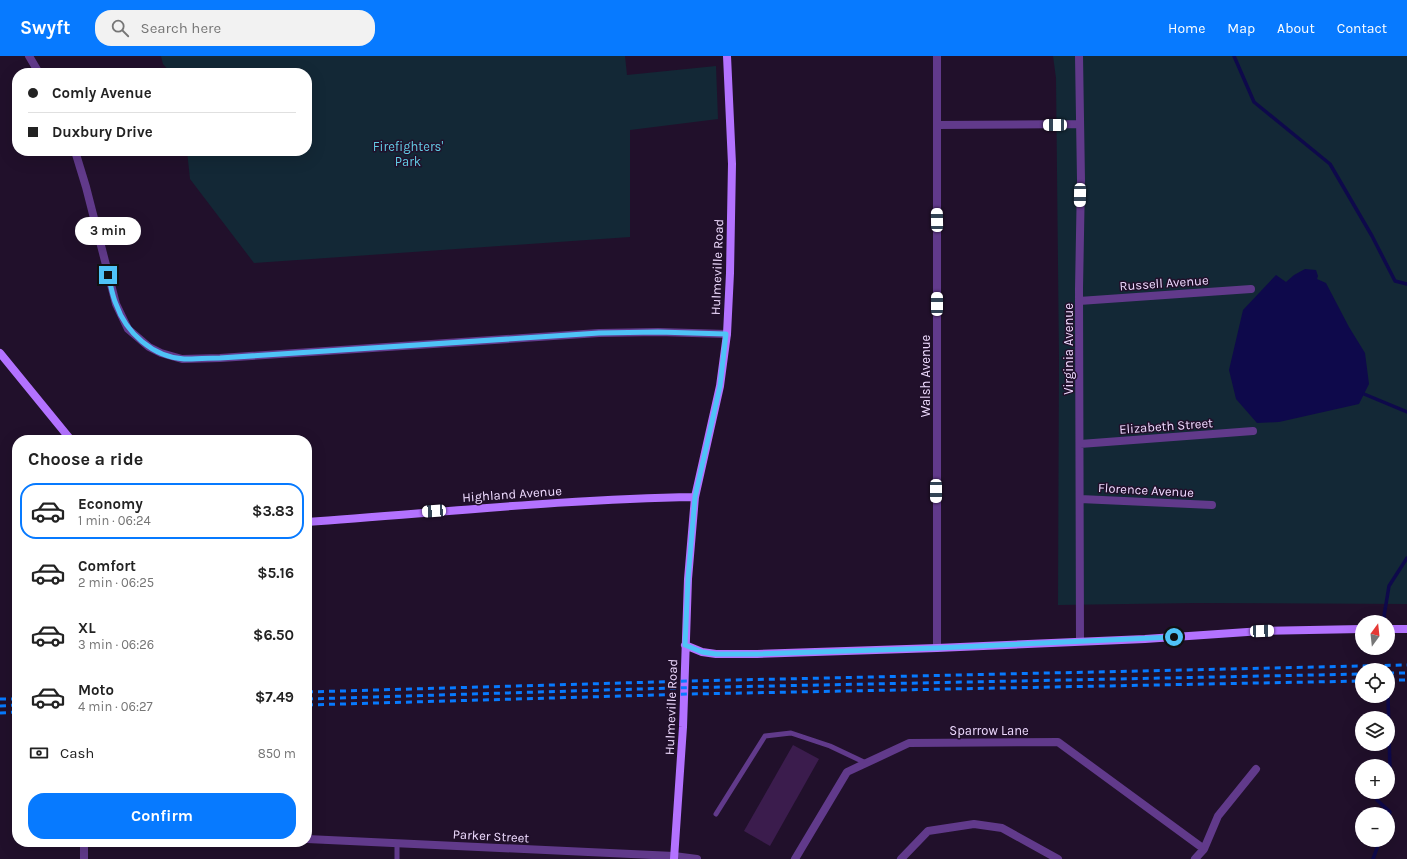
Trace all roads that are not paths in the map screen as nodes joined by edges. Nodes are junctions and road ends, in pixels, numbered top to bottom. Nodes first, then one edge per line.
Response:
1 (29, 56) edge
2 (727, 56) edge
3 (937, 56) edge
4 (1079, 56) edge
5 (36, 68) edge
6 (1080, 124) junction
7 (937, 125) junction
8 (77, 156) edge
9 (1251, 289) dead end
10 (1079, 301) junction
11 (726, 334) junction
12 (0, 353) edge
13 (1253, 431) dead end
14 (67, 435) edge
15 (1080, 444) junction
16 (695, 497) junction
17 (1080, 499) junction
18 (1212, 505) dead end
19 (312, 522) edge
20 (1355, 629) edge
21 (1395, 629) edge
22 (1407, 629) edge
23 (1080, 642) junction
24 (685, 645) junction
25 (937, 648) junction
26 (866, 763) junction
27 (1256, 769) dead end
28 (716, 814) dead end
29 (312, 839) edge
30 (398, 844) junction
31 (84, 847) edge
32 (1204, 849) junction
33 (674, 857) edge
34 (84, 859) edge
35 (398, 859) edge
36 (697, 859) edge
37 (795, 859) edge
38 (901, 859) edge
39 (1058, 859) edge
40 (1195, 859) edge

1 - 5 street
2 - 11 street, Hulmeville Road
3 - 7 street, Walsh Avenue
4 - 6 street, Virginia Avenue
6 - 7 street
6 - 10 street, Virginia Avenue
7 - 25 street, Walsh Avenue
8 - 11 street
9 - 10 street, Russell Avenue
10 - 15 street, Virginia Avenue
11 - 16 street, Hulmeville Road
12 - 14 street
13 - 15 street, Elizabeth Street
15 - 17 street, Virginia Avenue
16 - 19 street, Highland Avenue
16 - 24 street, Hulmeville Road
17 - 18 street, Florence Avenue
17 - 23 street, Virginia Avenue
20 - 23 street
21 - 22 street
23 - 25 street
24 - 25 street
24 - 33 street, Hulmeville Road
26 - 28 lane
26 - 32 street, Sparrow Lane
26 - 37 street, Sparrow Lane
27 - 32 street
29 - 30 street, Parker Street
30 - 33 street, Parker Street
30 - 35 lane
31 - 34 street
32 - 40 street
33 - 36 street
38 - 39 street

